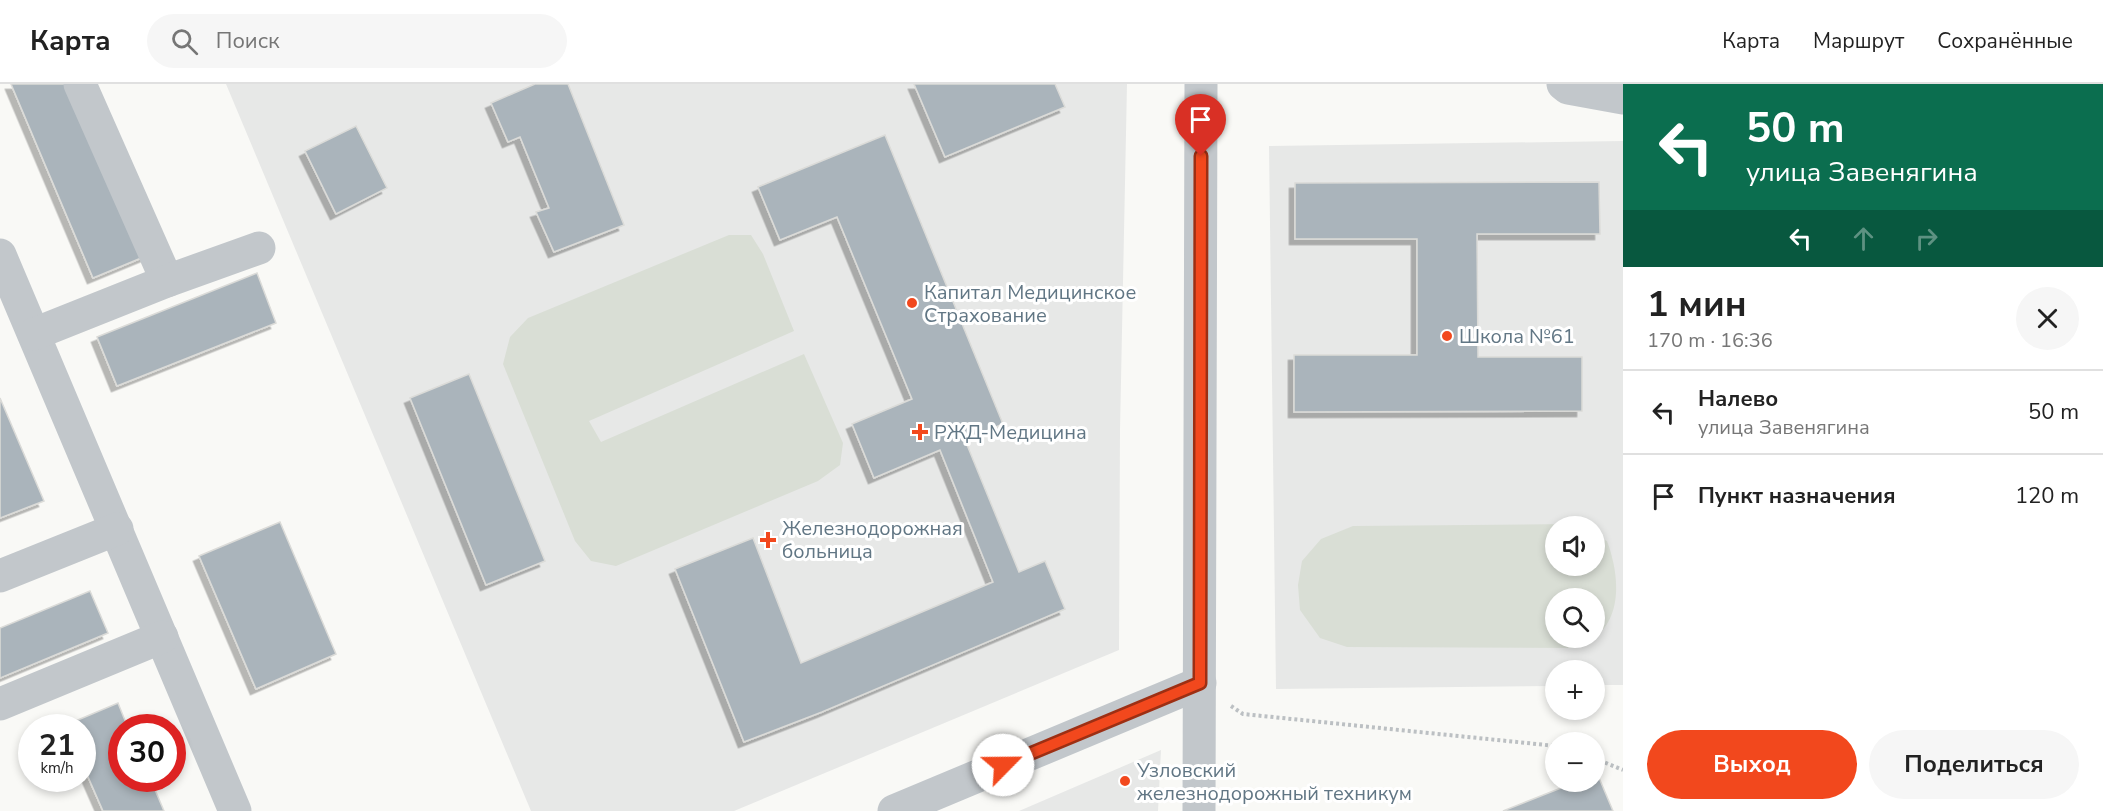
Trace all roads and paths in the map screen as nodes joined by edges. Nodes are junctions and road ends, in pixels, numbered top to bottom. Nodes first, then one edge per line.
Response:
1 (80, 84) edge
2 (1201, 84) edge
3 (1563, 84) edge
4 (1623, 98) edge
5 (259, 248) dead end
6 (0, 255) edge
7 (167, 281) junction
8 (10, 307) edge
9 (34, 334) junction
10 (117, 529) junction
11 (0, 576) edge
12 (162, 637) junction
13 (1200, 683) junction
14 (0, 704) edge
15 (1545, 745) edge
16 (1605, 763) edge
17 (1623, 771) edge
18 (235, 811) edge
19 (894, 811) edge
20 (1199, 811) edge

1 - 7 street
2 - 13 street
3 - 4 street
5 - 7 street
6 - 8 street
7 - 9 street
8 - 9 street
9 - 10 street
10 - 11 street
10 - 12 street
12 - 14 street
12 - 18 street
13 - 15 path
13 - 19 street
13 - 20 street
16 - 17 path

